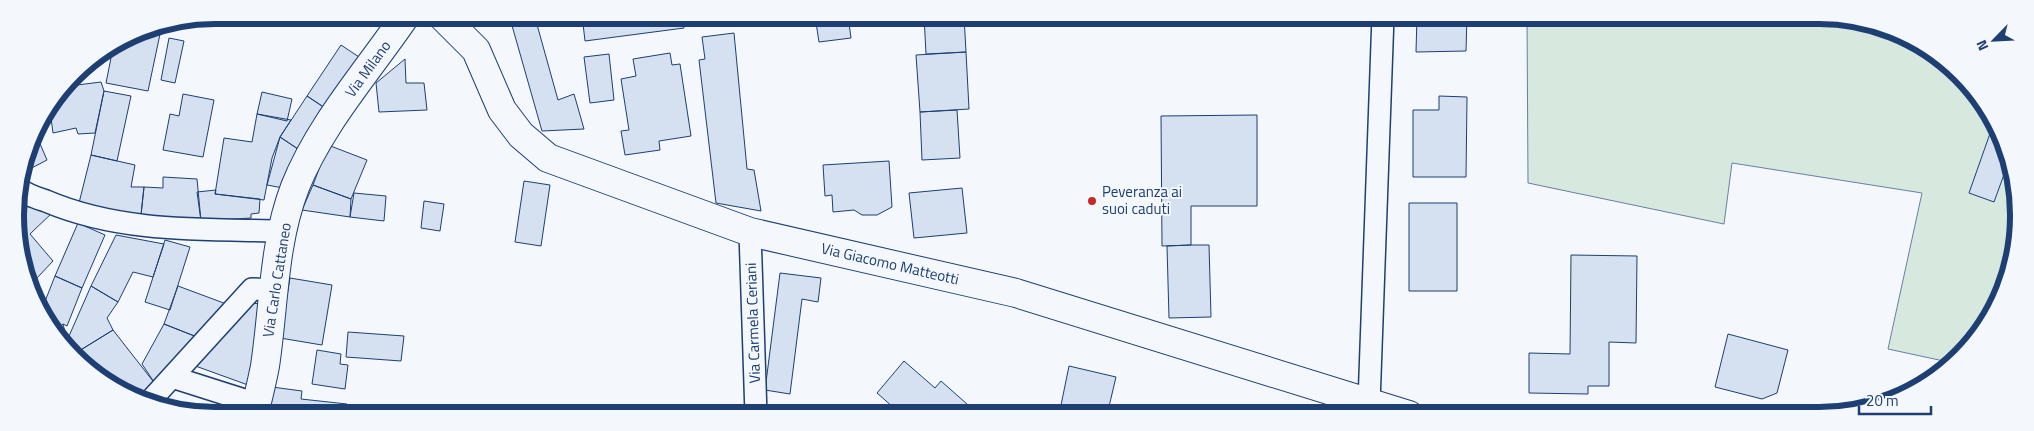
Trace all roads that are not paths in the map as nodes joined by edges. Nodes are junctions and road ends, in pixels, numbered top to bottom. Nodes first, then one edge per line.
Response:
1 (400, 24) edge
2 (449, 24) edge
3 (1383, 24) edge
4 (329, 123) joint
5 (25, 191) edge
6 (283, 231) junction
7 (750, 232) junction
8 (274, 290) junction
9 (172, 377) junction
10 (154, 397) edge
11 (1369, 403) junction
12 (251, 407) edge
13 (256, 407) edge
14 (756, 407) edge
15 (1382, 407) edge

1 - 4 street, Via Milano
2 - 7 street, Via Giacomo Matteotti
3 - 11 street
4 - 6 street, Via Carlo Cattaneo
5 - 6 street
6 - 8 street, Via Carlo Cattaneo
7 - 11 street, Via Giacomo Matteotti
7 - 14 street, Via Carmela Ceriani
8 - 9 street
8 - 13 street, Via Carlo Cattaneo
9 - 10 street
9 - 12 street
11 - 15 street, Via Giacomo Matteotti

